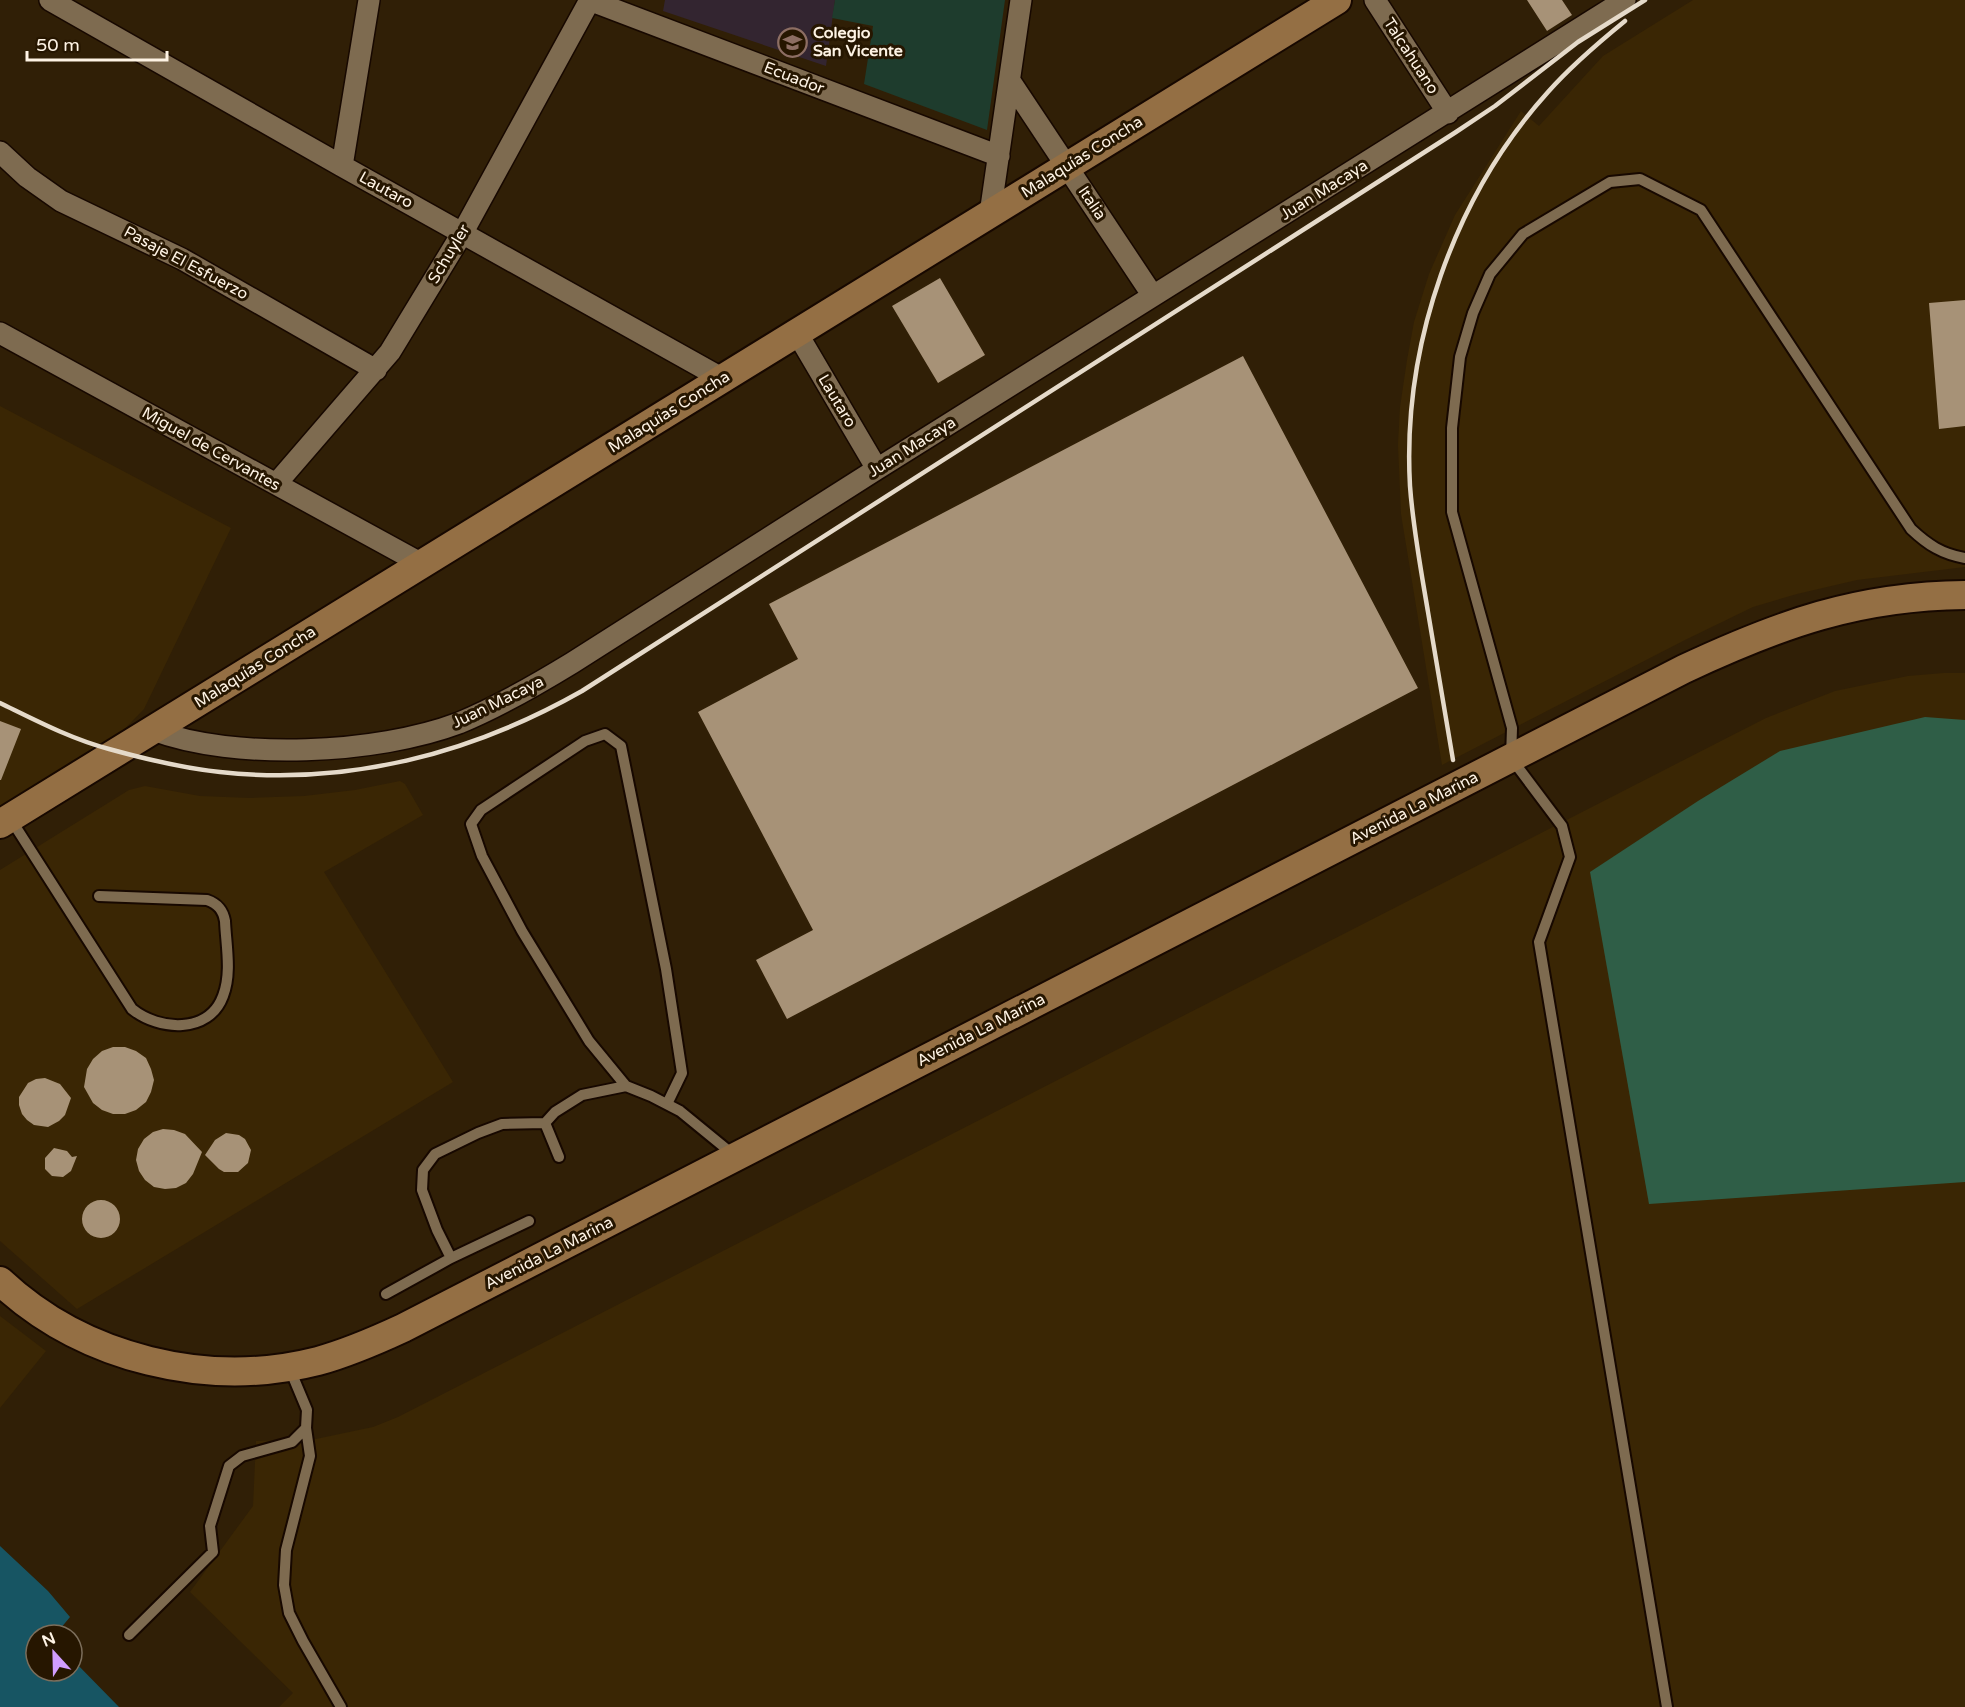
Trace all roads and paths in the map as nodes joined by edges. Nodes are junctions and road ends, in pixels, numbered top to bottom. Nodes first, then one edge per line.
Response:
1 (50, 0) edge
2 (369, 0) edge
3 (590, 0) edge
4 (1022, 0) edge
5 (1337, 0) edge
6 (1375, 0) edge
7 (1625, 0) edge
8 (1010, 81) junction
9 (1448, 113) junction
10 (0, 152) edge
11 (999, 156) junction
12 (342, 166) junction
13 (1067, 166) junction
14 (990, 214) junction
15 (463, 232) junction
16 (1153, 296) junction
17 (0, 333) edge
18 (796, 333) junction
19 (376, 370) junction
20 (723, 379) junction
21 (877, 469) junction
22 (276, 484) junction
23 (1965, 558) edge
24 (422, 564) junction
25 (1965, 594) edge
26 (153, 730) junction
27 (1511, 758) junction
28 (5, 821) edge
29 (99, 896) dead end
30 (626, 1086) junction
31 (667, 1104) junction
32 (545, 1123) junction
33 (735, 1156) junction
34 (559, 1157) dead end
35 (529, 1221) dead end
36 (451, 1258) junction
37 (0, 1281) edge
38 (386, 1294) dead end
39 (289, 1367) junction
40 (306, 1428) junction
41 (129, 1635) dead end
42 (341, 1707) edge
43 (1667, 1707) edge

1 - 12 street, Lautaro
2 - 12 street
3 - 11 street, Ecuador
3 - 15 street, Schuyler
4 - 8 street
5 - 13 main road, Malaquías Concha
6 - 9 street, Talcahuano
7 - 9 street, Juan Macaya
8 - 11 street
8 - 13 street, Italia
9 - 16 street, Juan Macaya
10 - 19 street, Pasaje El Esfuerzo
11 - 14 street
12 - 15 street, Lautaro
13 - 14 main road, Malaquías Concha
13 - 16 street, Italia
14 - 18 main road, Malaquías Concha
15 - 19 street, Schuyler
15 - 20 street, Lautaro
16 - 21 street, Juan Macaya
17 - 22 street, Miguel de Cervantes
18 - 20 main road, Malaquías Concha
18 - 21 street, Lautaro
19 - 22 street, Schuyler
20 - 24 main road, Malaquías Concha
21 - 26 street, Juan Macaya
22 - 24 street, Miguel de Cervantes
23 - 27 lane
24 - 26 main road, Malaquías Concha
25 - 27 main road, Avenida La Marina
26 - 28 main road, Malaquías Concha
27 - 33 main road, Avenida La Marina
27 - 43 lane
28 - 29 lane
30 - 31 lane
30 - 31 lane
30 - 32 lane
31 - 33 lane
32 - 34 lane
32 - 36 lane
33 - 39 main road, Avenida La Marina
35 - 36 lane
36 - 38 lane
37 - 39 main road, Avenida La Marina
39 - 40 lane
40 - 41 lane
40 - 42 lane

